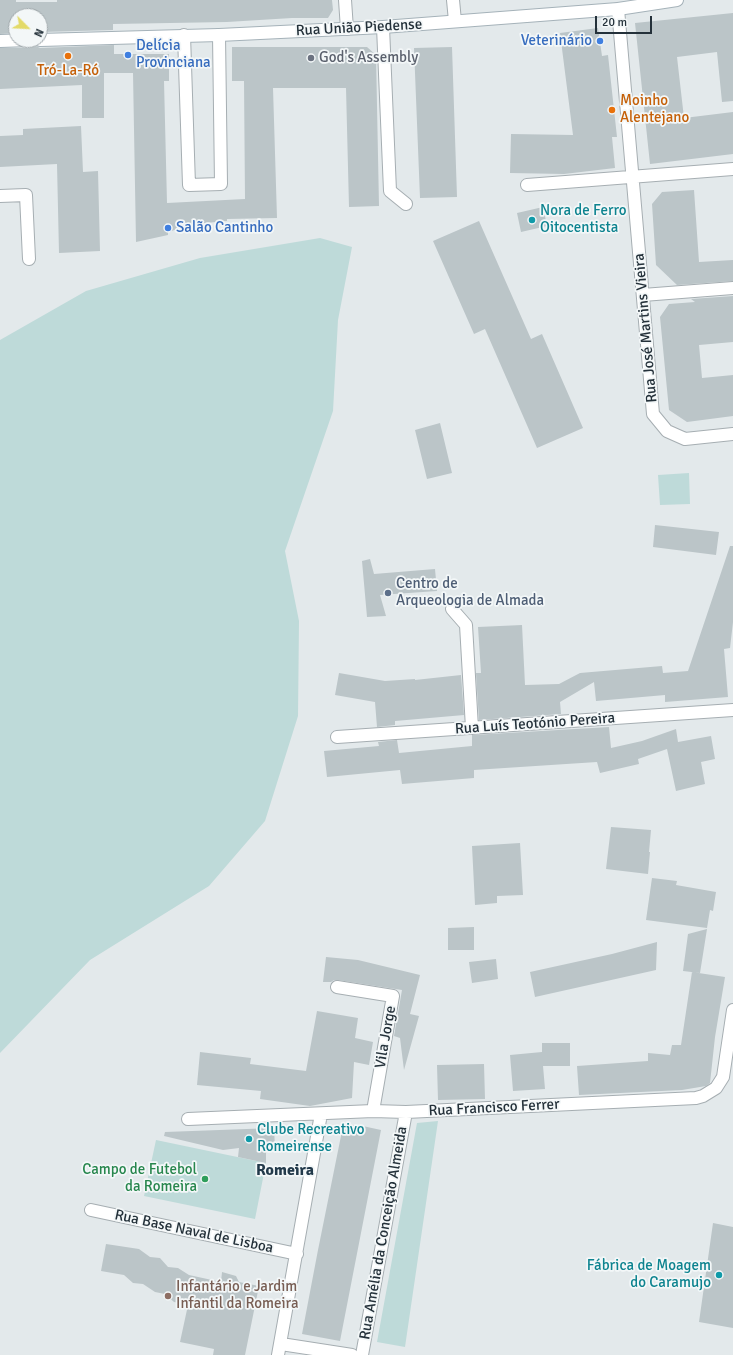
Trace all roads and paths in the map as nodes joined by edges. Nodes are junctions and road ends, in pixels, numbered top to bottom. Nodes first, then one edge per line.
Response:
1 (345, 0) edge
2 (453, 0) edge
3 (677, 0) edge
4 (618, 9) junction
5 (455, 21) junction
6 (383, 28) junction
7 (347, 29) junction
8 (184, 35) junction
9 (219, 35) junction
10 (48, 40) edge
11 (733, 169) edge
12 (633, 178) junction
13 (527, 185) dead end
14 (0, 196) edge
15 (406, 204) dead end
16 (29, 258) dead end
17 (733, 288) edge
18 (643, 295) junction
19 (733, 434) edge
20 (452, 609) dead end
21 (733, 710) edge
22 (472, 728) junction
23 (337, 737) dead end
24 (337, 987) dead end
25 (733, 1010) edge
26 (373, 1112) junction
27 (406, 1112) junction
28 (321, 1114) junction
29 (188, 1119) dead end
30 (91, 1210) dead end
31 (297, 1254) junction
32 (280, 1350) edge
33 (352, 1355) edge
34 (362, 1355) edge

1 - 7 street
2 - 5 street
3 - 4 street, Rua União Piedense
4 - 5 street, Rua União Piedense
4 - 12 street, Rua José Martins Vieira
5 - 6 street, Rua União Piedense
6 - 7 street, Rua União Piedense
6 - 15 street
7 - 9 street, Rua União Piedense
8 - 9 street, Rua União Piedense
8 - 9 street
8 - 10 street, Rua União Piedense
11 - 12 street
12 - 13 street
12 - 18 street, Rua José Martins Vieira
14 - 16 street
17 - 18 street
18 - 19 street, Rua José Martins Vieira
20 - 22 street
21 - 22 street, Rua Luís Teotónio Pereira
22 - 23 street, Rua Luís Teotónio Pereira
24 - 26 street, Vila Jorge
25 - 27 street, Rua Francisco Ferrer
26 - 27 street, Rua Francisco Ferrer
26 - 28 street, Rua Francisco Ferrer
27 - 34 street, Rua Amélia da Conceição Almeida
28 - 29 street, Rua Francisco Ferrer
28 - 31 street
30 - 31 street, Rua Base Naval de Lisboa
31 - 32 street
32 - 33 street

